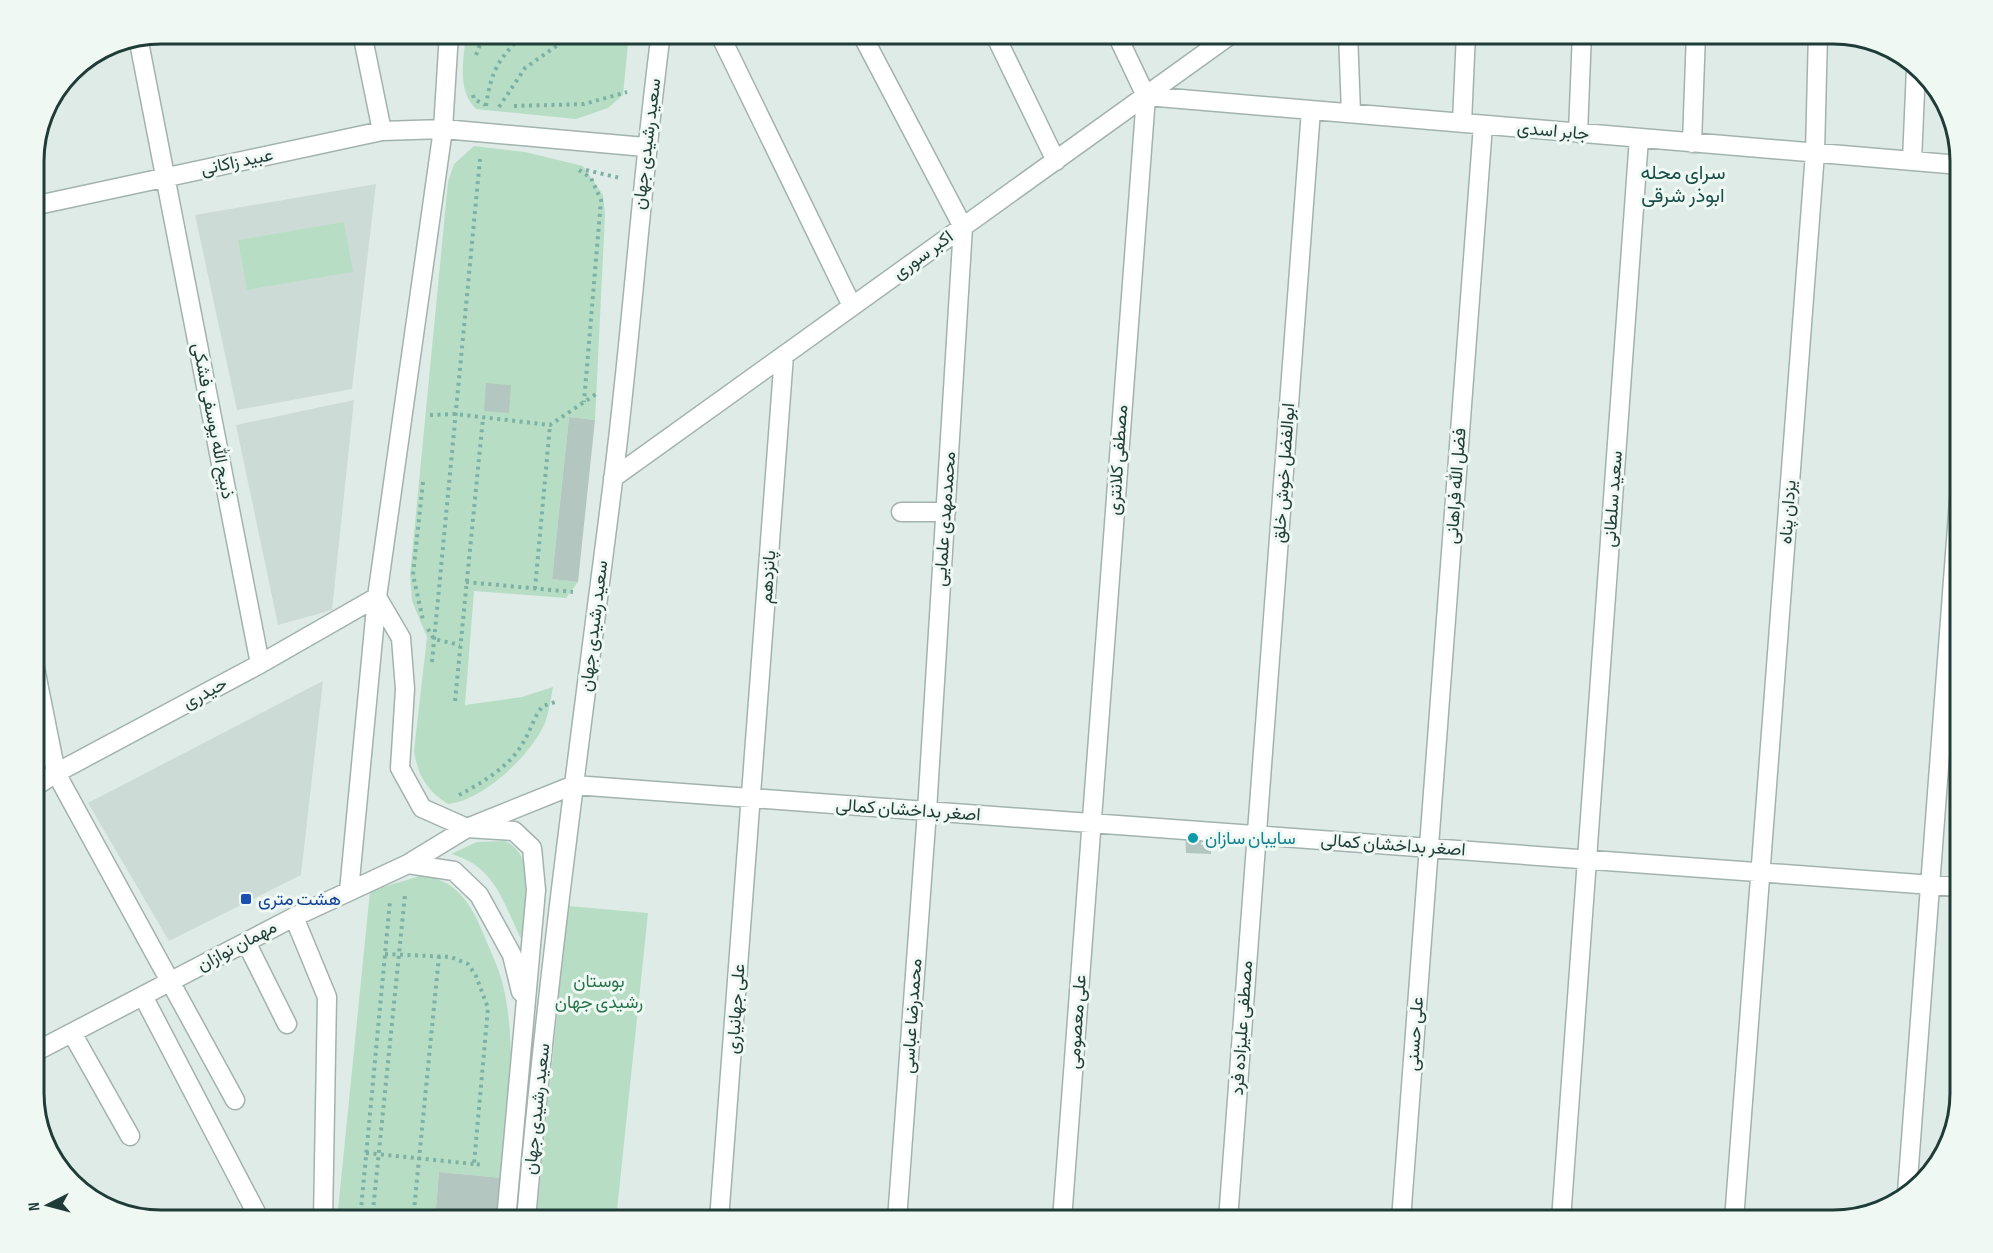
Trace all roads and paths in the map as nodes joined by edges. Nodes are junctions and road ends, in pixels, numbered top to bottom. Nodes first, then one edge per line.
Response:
1 (364, 44) edge
2 (447, 44) edge
3 (481, 44) edge
4 (514, 44) edge
5 (559, 44) edge
6 (659, 44) edge
7 (724, 44) edge
8 (867, 44) edge
9 (999, 44) edge
10 (1121, 44) edge
11 (1218, 44) edge
12 (1348, 44) edge
13 (1466, 44) edge
14 (1582, 44) edge
15 (1696, 44) edge
16 (1818, 44) edge
17 (140, 46) edge
18 (473, 62) dead end
19 (1916, 79) edge
20 (654, 84) junction
21 (472, 87) dead end
22 (1146, 96) junction
23 (486, 105) junction
24 (500, 106) junction
25 (1311, 110) junction
26 (1351, 113) junction
27 (1462, 123) junction
28 (1483, 125) junction
29 (442, 129) junction
30 (382, 131) junction
31 (482, 133) junction
32 (1578, 133) junction
33 (1639, 138) junction
34 (1692, 143) junction
35 (645, 147) junction
36 (1815, 153) junction
37 (1056, 161) junction
38 (1912, 161) junction
39 (1950, 164) edge
40 (572, 167) dead end
41 (165, 177) junction
42 (44, 204) edge
43 (963, 227) junction
44 (852, 306) junction
45 (784, 356) junction
46 (623, 376) junction
47 (584, 402) junction
48 (431, 403) dead end
49 (456, 414) junction
50 (430, 415) junction
51 (483, 418) junction
52 (550, 425) junction
53 (428, 426) dead end
54 (424, 472) dead end
55 (613, 478) junction
56 (901, 512) dead end
57 (946, 512) junction
58 (466, 582) junction
59 (535, 589) junction
60 (597, 595) junction
61 (377, 597) junction
62 (1950, 620) edge
63 (434, 639) junction
64 (460, 645) junction
65 (260, 664) junction
66 (431, 672) dead end
67 (585, 693) junction
68 (455, 700) dead end
69 (44, 713) edge
70 (56, 772) junction
71 (44, 780) edge
72 (574, 785) junction
73 (752, 798) junction
74 (422, 808) junction
75 (927, 811) junction
76 (1091, 823) junction
77 (467, 828) junction
78 (1257, 835) junction
79 (1429, 848) junction
80 (1587, 859) junction
81 (400, 867) junction
82 (1761, 872) junction
83 (1930, 885) junction
84 (1950, 886) edge
85 (349, 891) junction
86 (294, 916) junction
87 (246, 942) junction
88 (385, 954) junction
89 (399, 954) junction
90 (440, 956) junction
91 (170, 981) junction
92 (143, 996) junction
93 (525, 1008) junction
94 (287, 1024) dead end
95 (72, 1033) junction
96 (44, 1044) edge
97 (235, 1100) dead end
98 (130, 1136) dead end
99 (366, 1153) junction
100 (379, 1155) junction
101 (419, 1158) junction
102 (474, 1164) junction
103 (490, 1166) dead end
104 (1909, 1182) edge
105 (249, 1210) edge
106 (323, 1210) edge
107 (361, 1210) edge
108 (373, 1210) edge
109 (413, 1210) edge
110 (507, 1210) edge
111 (527, 1210) edge
112 (720, 1210) edge
113 (898, 1210) edge
114 (1063, 1210) edge
115 (1229, 1210) edge
116 (1402, 1210) edge
117 (1562, 1210) edge
118 (1735, 1210) edge

1 - 30 street
2 - 29 street
3 - 18 path
4 - 23 path
5 - 24 path
6 - 20 street, سعید رشیدی جهان
7 - 44 street
8 - 43 street
9 - 37 street
10 - 22 street
11 - 22 street, اکبر سوری
12 - 26 street
13 - 27 street
14 - 32 street
15 - 34 street
16 - 36 street, یزدان پناه
17 - 41 street, ذبیح الله یوسفی فشکی
19 - 38 street
20 - 24 path
20 - 35 street, سعید رشیدی جهان
21 - 23 path
22 - 25 street, جابر اسدی
22 - 37 street, اکبر سوری
22 - 76 street, مصطفی کلانتری
23 - 24 path
23 - 31 path
24 - 31 path
25 - 26 street, جابر اسدی
25 - 78 street, ابوالفضل خوش خلق
26 - 27 street, جابر اسدی
27 - 28 street, جابر اسدی
28 - 32 street, جابر اسدی
28 - 79 street, فضل الله فراهانی
29 - 30 street, عبید زاکانی
29 - 31 street, عبید زاکانی
29 - 61 street
30 - 41 street, عبید زاکانی
31 - 35 street, عبید زاکانی
31 - 49 path
32 - 33 street, جابر اسدی
33 - 34 street, جابر اسدی
33 - 80 street, سعید سلطانی
34 - 36 street, جابر اسدی
35 - 46 street, سعید رشیدی جهان
36 - 38 street, جابر اسدی
36 - 82 street, یزدان پناه
37 - 43 street, اکبر سوری
38 - 39 street, جابر اسدی
40 - 47 path
41 - 42 street, عبید زاکانی
41 - 65 street, ذبیح الله یوسفی فشکی
43 - 44 street, اکبر سوری
43 - 57 street, محمدمهدی علمایی
44 - 45 street, اکبر سوری
45 - 55 street, اکبر سوری
45 - 73 street, پانزدهم
46 - 47 path
46 - 55 street, سعید رشیدی جهان
47 - 52 path
48 - 50 path
49 - 50 path
49 - 51 path
49 - 63 path
50 - 53 path
51 - 52 path
51 - 58 path
52 - 59 path
54 - 63 path
55 - 60 street, سعید رشیدی جهان
56 - 57 street
57 - 75 street, محمدمهدی علمایی
58 - 59 path
58 - 64 path
59 - 60 path
60 - 67 street, سعید رشیدی جهان
61 - 65 street, حیدری
61 - 74 street
61 - 85 street
62 - 83 street
63 - 64 path
63 - 66 path
64 - 68 path
65 - 70 street, حیدری
67 - 72 street, سعید رشیدی جهان
67 - 74 path
69 - 70 street
70 - 71 street, حیدری
70 - 91 street
72 - 73 street, اصغر بداخشان کمالی
72 - 77 street, مهمان نوازان
72 - 111 street, سعید رشیدی جهان
73 - 75 street, اصغر بداخشان کمالی
73 - 112 street, علی جهانیاری
74 - 77 street
75 - 76 street, اصغر بداخشان کمالی
75 - 113 street, محمدرضا عباسی
76 - 78 street, اصغر بداخشان کمالی
76 - 114 street, علی معصومی
77 - 81 street, مهمان نوازان
77 - 93 street, سعید رشیدی جهان
78 - 79 street, اصغر بداخشان کمالی
78 - 115 street, مصطفی علیزاده فرد
79 - 80 street, اصغر بداخشان کمالی
79 - 116 street, علی حسنی
80 - 82 street, اصغر بداخشان کمالی
80 - 117 street, سعید سلطانی
81 - 85 street, مهمان نوازان
81 - 88 path
81 - 89 path
81 - 93 street
82 - 83 street, اصغر بداخشان کمالی
82 - 118 street, یزدان پناه
83 - 84 street, اصغر بداخشان کمالی
83 - 104 street
85 - 86 street, مهمان نوازان
86 - 87 street, مهمان نوازان
86 - 106 street
87 - 91 street, مهمان نوازان
87 - 94 street
88 - 89 path
88 - 99 path
89 - 90 path
89 - 100 path
90 - 101 path
90 - 102 path
91 - 92 street, مهمان نوازان
91 - 97 street
92 - 95 street, مهمان نوازان
92 - 105 street
93 - 110 street, سعید رشیدی جهان
95 - 96 street, مهمان نوازان
95 - 98 street
99 - 100 path
99 - 107 path
100 - 101 path
100 - 108 path
101 - 102 path
101 - 109 path
102 - 103 path

